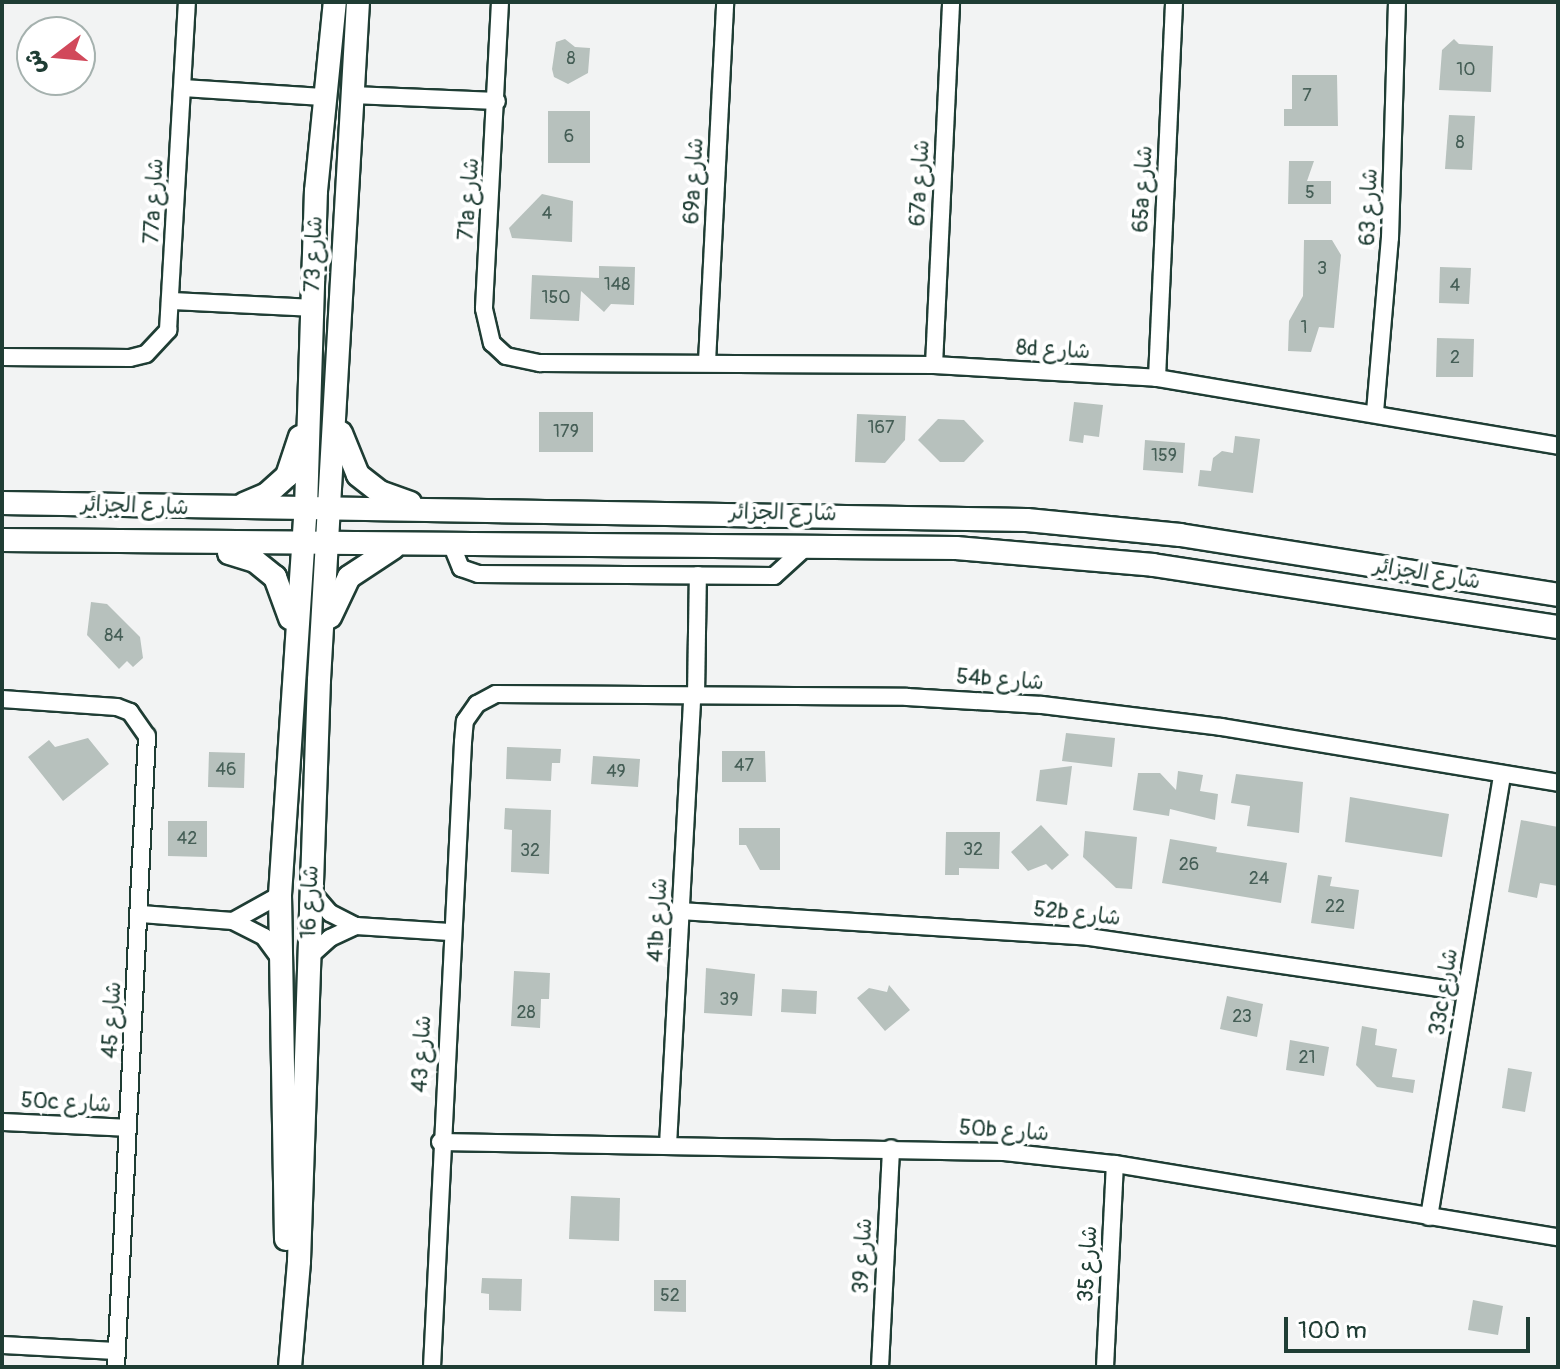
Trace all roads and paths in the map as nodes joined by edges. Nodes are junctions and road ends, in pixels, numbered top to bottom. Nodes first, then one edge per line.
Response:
1 (187, 2) edge
2 (335, 2) edge
3 (358, 2) edge
4 (500, 2) edge
5 (725, 2) edge
6 (951, 2) edge
7 (1174, 2) edge
8 (1397, 2) edge
9 (183, 88) junction
10 (352, 95) junction
11 (323, 97) junction
12 (497, 101) junction
13 (170, 301) junction
14 (312, 308) junction
15 (2, 357) edge
16 (707, 362) junction
17 (540, 363) joint
18 (934, 365) junction
19 (1157, 378) junction
20 (309, 396) junction
21 (337, 410) junction
22 (1375, 412) junction
23 (1558, 446) edge
24 (2, 503) edge
25 (331, 507) junction
26 (306, 508) junction
27 (233, 509) junction
28 (426, 509) junction
29 (2, 540) edge
30 (201, 544) junction
31 (401, 544) junction
32 (303, 546) junction
33 (327, 546) junction
34 (452, 546) junction
35 (807, 546) junction
36 (698, 575) junction
37 (1558, 595) edge
38 (1558, 627) edge
39 (322, 638) junction
40 (292, 652) junction
41 (694, 696) junction
42 (2, 699) edge
43 (463, 742) joint
44 (1502, 774) junction
45 (1558, 783) edge
46 (311, 891) junction
47 (280, 895) junction
48 (680, 911) junction
49 (141, 914) junction
50 (233, 921) junction
51 (356, 926) junction
52 (450, 932) junction
53 (278, 956) junction
54 (309, 957) junction
55 (1466, 992) junction
56 (2, 1122) edge
57 (128, 1128) junction
58 (440, 1142) junction
59 (668, 1145) junction
60 (891, 1148) junction
61 (1115, 1164) junction
62 (1429, 1217) junction
63 (1558, 1237) edge
64 (293, 1297) junction
65 (2, 1345) edge
66 (116, 1359) edge
67 (290, 1367) edge
68 (432, 1367) edge
69 (880, 1367) edge
70 (1105, 1367) edge

1 - 9 street, 77a شارع
2 - 11 main road, شارع 73
3 - 10 main road, شارع 73
4 - 12 street, 71a شارع
5 - 16 street, 69a شارع
6 - 18 street, 67a شارع
7 - 19 street, 65a شارع
8 - 22 street, شارع 63
9 - 11 street
9 - 13 street, 77a شارع
10 - 12 street
10 - 21 main road, شارع 73
11 - 14 main road, شارع 73
12 - 17 street, 71a شارع
13 - 14 street
13 - 15 street, 77a شارع
14 - 20 main road, شارع 73
16 - 17 street, 8d شارع
16 - 18 street, 8d شارع
18 - 19 street, 8d شارع
19 - 22 street, 8d شارع
20 - 26 main road, شارع 73
20 - 27 main road
21 - 25 main road, شارع 73
21 - 28 main road
22 - 23 street, 8d شارع
24 - 27 main road, شارع الجزائر
25 - 26 main road, شارع الجزائر
25 - 28 main road, شارع الجزائر
25 - 33 main road, شارع 16
26 - 27 main road, شارع الجزائر
26 - 32 main road, شارع 16
28 - 37 main road, شارع الجزائر
29 - 30 main road, شارع الجزائر
30 - 32 main road, شارع الجزائر
30 - 40 main road
31 - 33 main road, شارع الجزائر
31 - 34 main road, شارع الجزائر
31 - 39 main road
32 - 33 main road, شارع الجزائر
32 - 40 main road, شارع 16
33 - 39 main road, شارع 16
34 - 35 main road, شارع الجزائر
34 - 36 street
35 - 36 street
35 - 38 main road, شارع الجزائر
36 - 41 street, 41b شارع
39 - 46 main road, شارع 16
40 - 47 main road, شارع 16
41 - 43 street, 54b شارع
41 - 44 street, 54b شارع
41 - 48 street, 41b شارع
42 - 49 street, شارع 45
43 - 52 street, شارع 43
44 - 45 street, 54b شارع
44 - 55 street, 33c شارع
46 - 51 street
46 - 54 main road, شارع 16
47 - 50 street
47 - 53 main road, شارع 16
48 - 55 street, 52b شارع
48 - 59 street, 41b شارع
49 - 50 street
49 - 57 street, شارع 45
50 - 53 street
51 - 52 street
51 - 54 street
52 - 58 street, شارع 43
53 - 64 main road, شارع 16
54 - 64 main road, شارع 16
55 - 62 street, 33c شارع
56 - 57 street, 50c شارع
57 - 66 street, شارع 45
58 - 59 street, 50b شارع
58 - 68 street, شارع 43
59 - 60 street, 50b شارع
60 - 61 street, 50b شارع
60 - 69 street, شارع 39
61 - 62 street, 50b شارع
61 - 70 street, شارع 35
62 - 63 street, 50b شارع
64 - 67 main road, شارع 16
65 - 66 street

